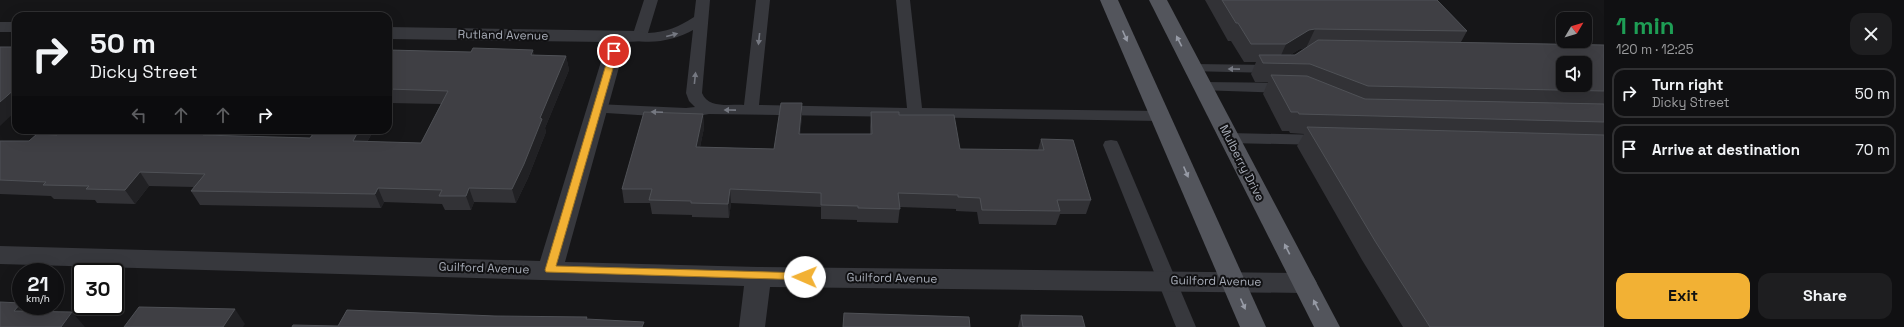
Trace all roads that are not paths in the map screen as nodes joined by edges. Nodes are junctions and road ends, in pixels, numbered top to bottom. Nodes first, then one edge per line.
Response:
1 (651, 0) edge
2 (703, 0) edge
3 (763, 0) edge
4 (903, 0) edge
5 (1109, 0) edge
6 (1158, 0) edge
7 (701, 19) junction
8 (0, 27) edge
9 (12, 27) edge
10 (392, 33) edge
11 (618, 37) junction
12 (639, 37) junction
13 (1288, 65) edge
14 (1193, 68) junction
15 (1203, 87) junction
16 (1307, 91) edge
17 (709, 109) junction
18 (596, 110) junction
19 (751, 110) junction
20 (915, 112) junction
21 (1161, 116) junction
22 (1229, 138) junction
23 (1337, 140) edge
24 (1111, 145) dead end
25 (0, 255) edge
26 (550, 270) junction
27 (758, 277) junction
28 (1167, 280) junction
29 (1233, 281) junction
30 (1304, 284) junction
31 (752, 327) edge
32 (1186, 327) edge
33 (1253, 327) edge
34 (1327, 327) edge

1 - 12 lane
2 - 7 lane
3 -> 19 lane
4 - 20 lane
5 -> 21 main road
14 -> 6 main road, Mulberry Drive
12 -> 7 lane
17 -> 7 lane
8 - 9 street
10 - 11 street, Rutland Avenue
11 - 12 street, Rutland Avenue
11 - 18 street
13 -> 14 lane
14 - 15 main road, Mulberry Drive
15 - 16 lane
15 - 22 main road, Mulberry Drive
17 -> 18 lane
19 -> 17 lane
18 - 26 street
19 - 20 lane
20 - 21 lane
21 -> 29 main road
22 - 23 lane
30 -> 22 main road, Mulberry Drive
24 - 28 lane
25 - 26 street, Guilford Avenue
26 - 27 street, Guilford Avenue
27 - 28 street, Guilford Avenue
27 - 31 street
28 - 29 street, Guilford Avenue
28 - 32 lane
29 - 30 street, Guilford Avenue
29 -> 33 main road
34 -> 30 main road, Mulberry Drive

